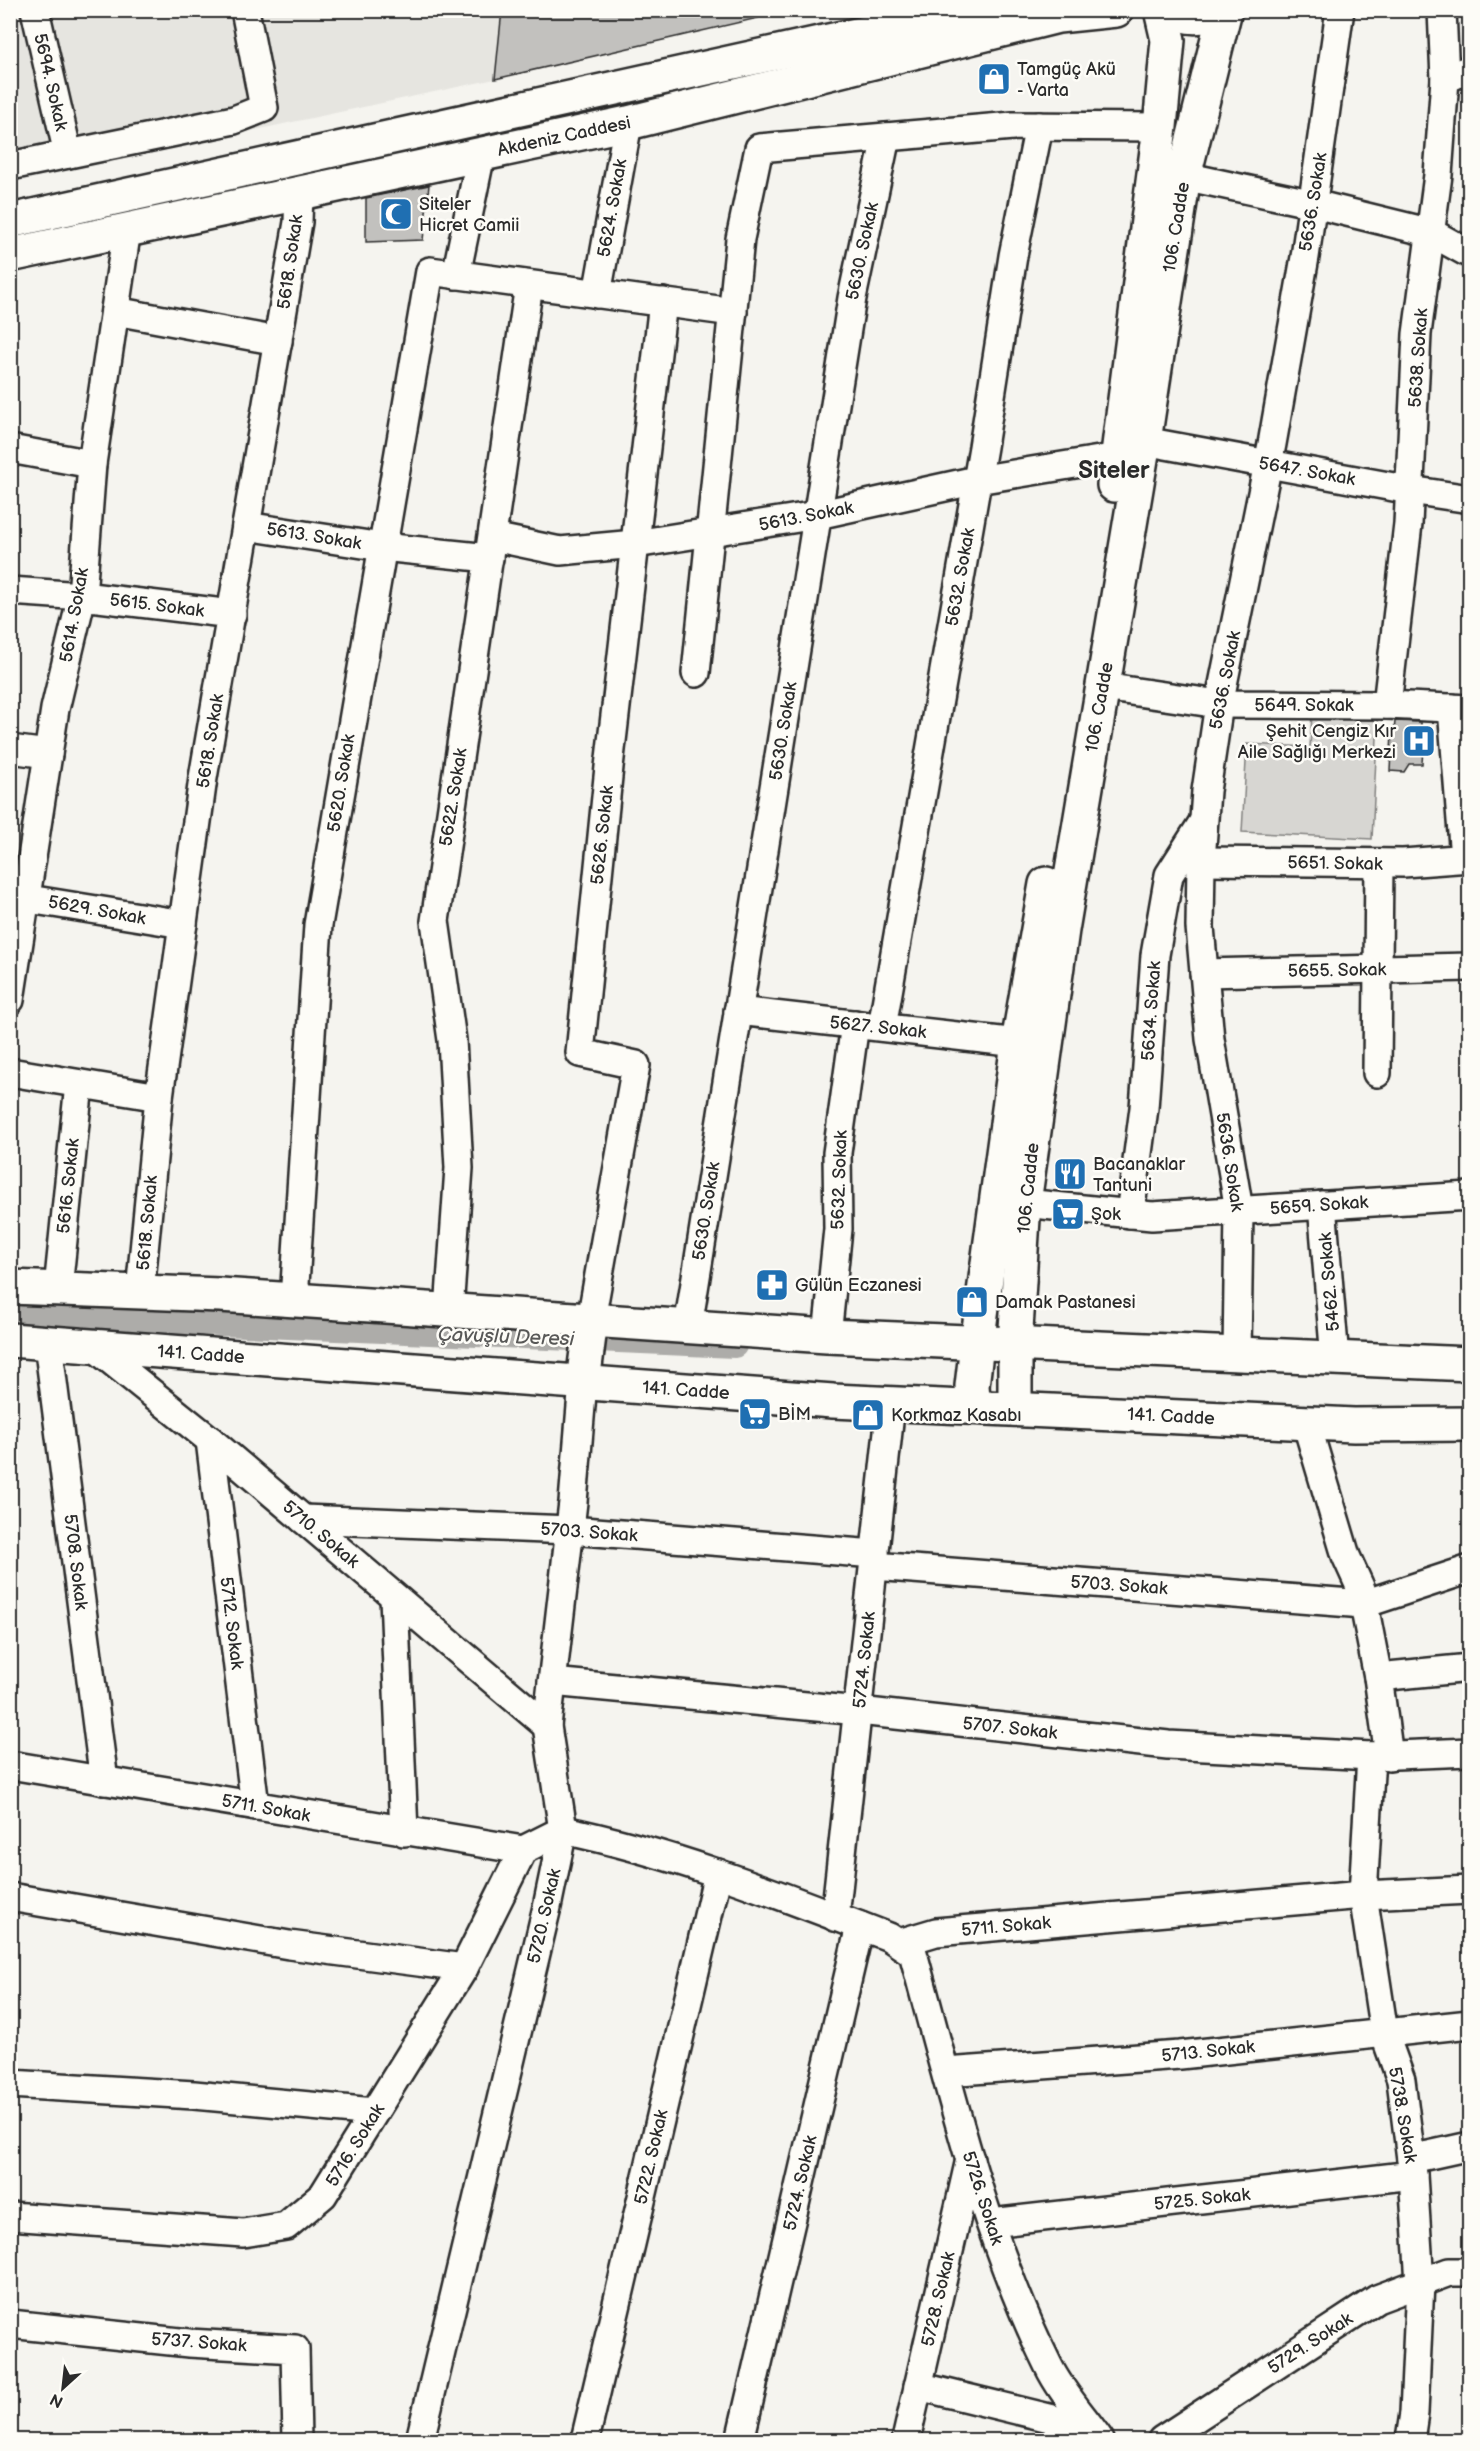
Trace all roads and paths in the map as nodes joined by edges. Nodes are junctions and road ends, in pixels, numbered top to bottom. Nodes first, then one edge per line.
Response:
1 (35, 10) edge
2 (245, 10) edge
3 (970, 10) edge
4 (1116, 10) edge
5 (1128, 10) edge
6 (1218, 10) edge
7 (1225, 10) edge
8 (1340, 10) edge
9 (1442, 10) edge
10 (1169, 12) edge
11 (1457, 74) edge
12 (628, 123) junction
13 (1039, 126) junction
14 (1160, 127) junction
15 (886, 137) junction
16 (68, 154) junction
17 (481, 154) junction
18 (10, 166) edge
19 (1184, 176) junction
20 (299, 192) junction
21 (1314, 204) junction
22 (10, 221) edge
23 (127, 229) junction
24 (1432, 233) junction
25 (1470, 254) edge
26 (10, 255) edge
27 (443, 273) junction
28 (529, 285) junction
29 (597, 294) junction
30 (663, 302) junction
31 (115, 311) junction
32 (733, 312) junction
33 (278, 341) junction
34 (10, 449) edge
35 (1131, 449) junction
36 (92, 464) junction
37 (1268, 464) junction
38 (977, 480) junction
39 (1410, 490) junction
40 (1470, 499) edge
41 (817, 515) junction
42 (246, 526) junction
43 (710, 533) junction
44 (635, 544) junction
45 (382, 547) junction
46 (491, 548) junction
47 (10, 591) edge
48 (82, 596) junction
49 (232, 614) junction
50 (696, 674) dead end
51 (1103, 687) junction
52 (1219, 704) junction
53 (1387, 705) junction
54 (1461, 709) edge
55 (10, 749) edge
56 (48, 754) junction
57 (1204, 820) junction
58 (1467, 858) edge
59 (1201, 861) junction
60 (1379, 863) junction
61 (18, 896) edge
62 (183, 924) junction
63 (1470, 968) edge
64 (1377, 969) junction
65 (1204, 973) junction
66 (10, 1000) edge
67 (738, 1011) junction
68 (855, 1024) junction
69 (882, 1027) junction
70 (1018, 1043) junction
71 (10, 1072) edge
72 (1377, 1073) dead end
73 (79, 1084) junction
74 (159, 1097) junction
75 (1470, 1196) edge
76 (1024, 1203) junction
77 (1322, 1205) junction
78 (1239, 1210) junction
79 (1130, 1214) junction
80 (10, 1287) edge
81 (58, 1289) junction
82 (140, 1292) junction
83 (294, 1300) junction
84 (449, 1311) junction
85 (591, 1321) junction
86 (688, 1327) junction
87 (827, 1336) junction
88 (10, 1340) edge
89 (48, 1342) junction
90 (977, 1343) junction
91 (1015, 1345) junction
92 (93, 1346) junction
93 (1237, 1355) junction
94 (1335, 1359) junction
95 (1470, 1364) edge
96 (583, 1382) junction
97 (973, 1396) junction
98 (1016, 1400) junction
99 (891, 1404) junction
100 (1306, 1422) junction
101 (1470, 1424) edge
102 (210, 1440) junction
103 (303, 1519) junction
104 (570, 1530) junction
105 (874, 1560) junction
106 (1470, 1569) edge
107 (394, 1597) junction
108 (1364, 1604) junction
109 (1470, 1668) edge
110 (1378, 1677) junction
111 (552, 1682) junction
112 (859, 1712) junction
113 (547, 1726) junction
114 (1470, 1752) edge
115 (1380, 1756) junction
116 (10, 1766) edge
117 (104, 1781) junction
118 (255, 1806) junction
119 (563, 1830) junction
120 (405, 1832) junction
121 (523, 1850) junction
122 (718, 1873) junction
123 (1470, 1890) edge
124 (1363, 1895) junction
125 (10, 1897) edge
126 (848, 1921) junction
127 (899, 1943) junction
128 (464, 1968) junction
129 (1470, 2024) edge
130 (1384, 2032) junction
131 (946, 2072) junction
132 (10, 2084) edge
133 (374, 2112) junction
134 (1470, 2146) edge
135 (970, 2158) junction
136 (1412, 2167) junction
137 (10, 2216) edge
138 (991, 2223) junction
139 (1470, 2272) edge
140 (1420, 2283) junction
141 (10, 2324) edge
142 (918, 2386) junction
143 (1070, 2422) edge
144 (297, 2440) edge
145 (420, 2440) edge
146 (585, 2440) edge
147 (740, 2440) edge
148 (906, 2440) edge
149 (1100, 2440) edge
150 (1162, 2440) edge
151 (1410, 2440) edge

1 - 16 street, 5694. Sokak
2 - 16 street
3 - 22 main road, Akdeniz Caddesi
4 - 12 main road, Akdeniz Caddesi
5 - 10 main road
6 - 10 main road
7 - 19 main road, 106. Cadde
8 - 21 street, 5636. Sokak
9 - 11 street, 5638. Sokak
10 - 14 main road, 106. Cadde
11 - 24 street, 5638. Sokak
12 - 17 main road, Akdeniz Caddesi
12 - 29 street, 5624. Sokak
13 - 14 street
13 - 15 street
13 - 38 street, 5632. Sokak
14 - 35 main road, 106. Cadde
15 - 32 street
15 - 41 street, 5630. Sokak
16 - 18 street
17 - 20 main road, Akdeniz Caddesi
17 - 27 street, 5620. Sokak
19 - 21 street
19 - 35 main road, 106. Cadde
20 - 23 main road, Akdeniz Caddesi
20 - 33 street, 5618. Sokak
21 - 24 street
21 - 37 street, 5636. Sokak
23 - 26 main road, Akdeniz Caddesi
23 - 31 street, 5614. Sokak
24 - 25 street
24 - 39 street, 5638. Sokak
27 - 28 street
27 - 45 street, 5620. Sokak
28 - 29 street
28 - 46 street, 5622. Sokak
29 - 30 street
30 - 32 street
30 - 44 street, 5626. Sokak
31 - 33 street
31 - 36 street, 5614. Sokak
32 - 43 street
33 - 42 street, 5618. Sokak
34 - 36 street
35 - 37 street, 5647. Sokak
35 - 38 street, 5613. Sokak
35 - 51 main road, 106. Cadde
35 - 70 main road, 106. Cadde
36 - 48 street, 5614. Sokak
37 - 39 street, 5647. Sokak
37 - 52 street, 5636. Sokak
38 - 41 street, 5613. Sokak
38 - 69 street, 5632. Sokak
39 - 40 street, 5647. Sokak
39 - 53 street, 5638. Sokak
41 - 43 street, 5613. Sokak
41 - 67 street, 5630. Sokak
42 - 45 street, 5613. Sokak
42 - 49 street, 5618. Sokak
43 - 44 street, 5613. Sokak
43 - 50 street
44 - 46 street, 5613. Sokak
44 - 85 street, 5626. Sokak
45 - 46 street, 5613. Sokak
45 - 83 street, 5620. Sokak
46 - 84 street, 5622. Sokak
47 - 48 street, 5615. Sokak
48 - 49 street, 5615. Sokak
48 - 56 street, 5614. Sokak
49 - 62 street, 5618. Sokak
51 - 52 street, 5649. Sokak
51 - 76 main road, 106. Cadde
52 - 53 street, 5649. Sokak
52 - 57 street, 5636. Sokak
53 - 54 street, 5649. Sokak
54 - 58 street
55 - 56 street
56 - 61 street, 5614. Sokak
57 - 59 street, 5636. Sokak
57 - 79 street, 5634. Sokak
58 - 60 street, 5651. Sokak
59 - 60 street, 5651. Sokak
59 - 65 street, 5636. Sokak
60 - 64 street
61 - 62 street, 5629. Sokak
61 - 66 street, 5614. Sokak
62 - 74 street, 5618. Sokak
63 - 64 street, 5655. Sokak
64 - 65 street, 5655. Sokak
64 - 72 street
65 - 78 street, 5636. Sokak
67 - 68 street, 5627. Sokak
67 - 86 street, 5630. Sokak
68 - 69 street, 5627. Sokak
68 - 87 street, 5632. Sokak
69 - 70 street, 5627. Sokak
70 - 90 main road, 106. Cadde
71 - 73 street
73 - 74 street
73 - 81 street, 5616. Sokak
74 - 82 street, 5618. Sokak
75 - 77 street, 5659. Sokak
76 - 79 street, 5659. Sokak
76 - 91 main road, 106. Cadde
77 - 78 street, 5659. Sokak
77 - 94 street, 5462. Sokak
78 - 79 street, 5659. Sokak
78 - 93 street, 5636. Sokak
80 - 81 main road
81 - 82 main road
82 - 83 main road
83 - 84 main road
84 - 85 main road
85 - 86 main road
85 - 96 main road
86 - 87 main road
87 - 90 main road
88 - 89 main road, 141. Cadde
89 - 92 main road, 141. Cadde
89 - 117 street, 5708. Sokak
90 - 91 main road
90 - 97 main road, 106. Cadde
91 - 93 main road
91 - 98 main road, 106. Cadde
92 - 96 main road, 141. Cadde
92 - 102 street, 5710. Sokak
93 - 94 main road
94 - 95 main road
96 - 99 main road, 141. Cadde
96 - 104 street, 5720. Sokak
97 - 98 main road, 141. Cadde
97 - 99 main road, 141. Cadde
98 - 100 main road, 141. Cadde
99 - 105 street, 5724. Sokak
100 - 101 main road, 141. Cadde
100 - 108 street, 5738. Sokak
102 - 103 street, 5710. Sokak
102 - 118 street, 5712. Sokak
103 - 104 street, 5703. Sokak
103 - 107 street, 5710. Sokak
104 - 105 street, 5703. Sokak
104 - 111 street, 5720. Sokak
105 - 108 street, 5703. Sokak
105 - 112 street, 5724. Sokak
106 - 108 street
107 - 113 street, 5710. Sokak
107 - 120 street
108 - 110 street, 5738. Sokak
109 - 110 street
110 - 115 street, 5738. Sokak
111 - 112 street, 5707. Sokak
111 - 113 street, 5720. Sokak
112 - 115 street, 5707. Sokak
112 - 126 street, 5724. Sokak
113 - 119 street, 5720. Sokak
114 - 115 street, 5707. Sokak
115 - 124 street, 5738. Sokak
116 - 117 street, 5711. Sokak
117 - 118 street, 5711. Sokak
118 - 120 street, 5711. Sokak
119 - 121 street
119 - 122 street
119 - 145 street, 5720. Sokak
120 - 121 street, 5711. Sokak
121 - 128 street, 5716. Sokak
122 - 126 street
122 - 146 street, 5722. Sokak
123 - 124 street, 5711. Sokak
124 - 127 street, 5711. Sokak
124 - 130 street, 5738. Sokak
125 - 128 street
126 - 127 street
126 - 147 street, 5724. Sokak
127 - 131 street, 5726. Sokak
128 - 133 street, 5716. Sokak
129 - 130 street, 5713. Sokak
130 - 131 street, 5713. Sokak
130 - 136 street, 5738. Sokak
131 - 135 street, 5726. Sokak
132 - 133 street
133 - 137 street, 5716. Sokak
134 - 136 street, 5725. Sokak
135 - 138 street, 5726. Sokak
135 - 142 street, 5728. Sokak
136 - 138 street, 5725. Sokak
136 - 140 street, 5738. Sokak
138 - 143 street, 5726. Sokak
139 - 140 street, 5729. Sokak
140 - 150 street, 5729. Sokak
140 - 151 street, 5738. Sokak
141 - 144 street, 5737. Sokak
142 - 143 street
142 - 148 street, 5728. Sokak
143 - 149 street, 5726. Sokak

